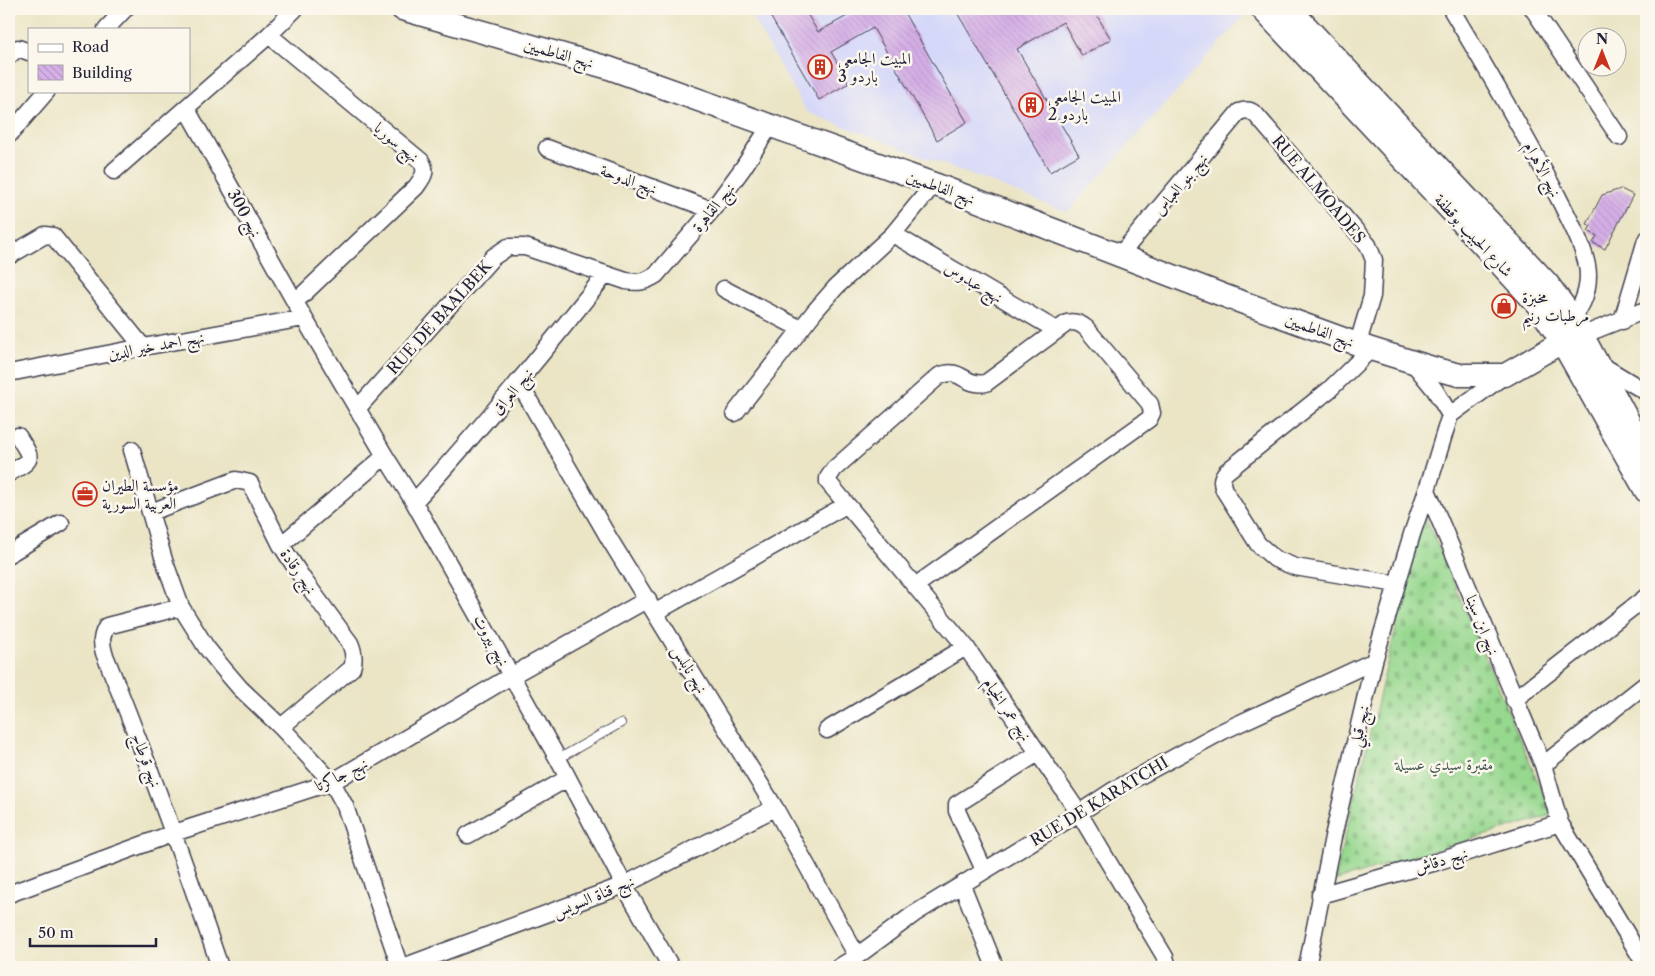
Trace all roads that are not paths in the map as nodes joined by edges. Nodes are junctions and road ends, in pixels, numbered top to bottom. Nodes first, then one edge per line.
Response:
1 (125, 9) edge
2 (295, 9) edge
3 (402, 9) edge
4 (1262, 9) edge
5 (1290, 9) edge
6 (1451, 9) edge
7 (1533, 9) edge
8 (107, 28) edge
9 (269, 35) junction
10 (28, 52) edge
11 (9, 56) edge
12 (46, 92) edge
13 (186, 108) junction
14 (1239, 112) joint
15 (770, 126) junction
16 (9, 135) edge
17 (1619, 137) dead end
18 (546, 148) dead end
19 (114, 171) dead end
20 (934, 184) junction
21 (712, 210) junction
22 (893, 234) junction
23 (1646, 240) edge
24 (1120, 255) junction
25 (9, 256) edge
26 (605, 275) junction
27 (646, 281) joint
28 (724, 289) dead end
29 (295, 302) junction
30 (1646, 310) edge
31 (304, 318) junction
32 (1622, 320) junction
33 (801, 329) junction
34 (1056, 330) junction
35 (1568, 332) junction
36 (1365, 346) junction
37 (143, 347) junction
38 (1413, 363) junction
39 (1598, 363) junction
40 (9, 373) edge
41 (1505, 375) junction
42 (519, 383) junction
43 (1646, 392) edge
44 (357, 409) junction
45 (735, 413) dead end
46 (1450, 415) junction
47 (18, 436) dead end
48 (132, 450) dead end
49 (1646, 454) edge
50 (385, 456) junction
51 (9, 473) edge
52 (1427, 490) junction
53 (1646, 491) edge
54 (414, 502) junction
55 (846, 505) junction
56 (151, 512) junction
57 (61, 523) dead end
58 (281, 545) junction
59 (9, 554) edge
60 (1397, 584) junction
61 (915, 586) junction
62 (1646, 598) edge
63 (652, 606) junction
64 (182, 607) junction
65 (966, 647) junction
66 (1374, 661) junction
67 (512, 676) junction
68 (1646, 684) edge
69 (1514, 700) junction
70 (621, 723) dead end
71 (281, 726) junction
72 (827, 730) dead end
73 (1038, 753) junction
74 (558, 759) junction
75 (1543, 765) junction
76 (568, 778) junction
77 (332, 782) junction
78 (774, 808) junction
79 (1078, 813) junction
80 (1560, 823) junction
81 (174, 833) junction
82 (468, 835) dead end
83 (984, 870) junction
84 (962, 885) junction
85 (624, 886) junction
86 (9, 894) edge
87 (1320, 895) junction
88 (857, 956) junction
89 (1167, 962) edge
90 (1640, 965) edge
91 (220, 967) edge
92 (401, 967) edge
93 (672, 967) edge
94 (841, 967) edge
95 (995, 967) edge
96 (1179, 967) edge
97 (1307, 967) edge

1 - 8 street
2 - 9 street
3 - 15 street, نهج الفاطميين
4 - 35 street, شارع الحبيب بوقطفة
5 - 35 street, شارع الحبيب بوقطفة
6 - 35 street, نهج الأهرام
7 - 17 street
9 - 13 street
9 - 29 street, نهج سوريا
10 - 11 street
12 - 16 street
13 - 19 street
13 - 29 street, نهج 300
14 - 24 street, نهج بنو العباس
14 - 36 street, RUE ALMOADES
15 - 20 street, نهج الفاطميين
15 - 21 street, نهج القاهرة
18 - 21 street, نهج الدوحة
20 - 22 street
20 - 24 street, نهج الفاطميين
21 - 27 street, نهج القاهرة
22 - 33 street
22 - 34 street, نهج عبدوس
23 - 32 street
24 - 36 street, نهج الفاطميين
25 - 37 street
26 - 27 street, RUE DE BAALBEK
26 - 42 street, نهج العراق
26 - 44 street, RUE DE BAALBEK
28 - 33 street
29 - 31 street, نهج 300
30 - 32 street
31 - 37 street, نهج احمد خير الدين
31 - 44 street, نهج بيروت
32 - 35 street
33 - 45 street
34 - 55 street, نهج عمر الخيام
34 - 61 street
35 - 39 street, شارع الحبيب بوقطفة
35 - 41 street
35 - 53 street, شارع الحبيب بوقطفة
36 - 38 street, نهج الفاطميين
36 - 60 street
37 - 40 street, نهج احمد خير الدين
38 - 41 street, نهج الفاطميين
38 - 46 street
39 - 43 street
39 - 49 street, شارع الحبيب بوقطفة
41 - 46 street
42 - 54 street, نهج العراق
42 - 63 street, نهج نابلس
44 - 50 street, نهج بيروت
46 - 52 street
47 - 51 street
48 - 56 street
50 - 54 street, نهج بيروت
50 - 58 street
52 - 60 street, نهج قبلي
52 - 69 street, نهج ابن سينا
54 - 67 street, نهج بيروت
55 - 61 street, نهج عمر الخيام
55 - 63 street, نهج جاكرتا
56 - 58 street, نهج رقادة
56 - 64 street
57 - 59 street
58 - 71 street, نهج رقادة
60 - 66 street, نهج قبلي
61 - 65 street, نهج عمر الخيام
62 - 69 street
63 - 67 street, نهج جاكرتا
63 - 78 street, نهج نابلس
64 - 71 street
64 - 81 street, نهج قرطاج
65 - 72 street
65 - 73 street, نهج عمر الخيام
66 - 79 street, RUE DE KARATCHI
66 - 87 street, نهج قبلي
67 - 74 street, نهج بيروت
67 - 77 street, نهج جاكرتا
68 - 75 street
69 - 75 street, نهج ابن سينا
70 - 74 lane
71 - 77 street
73 - 79 street, نهج عمر الخيام
73 - 83 street
74 - 76 street, نهج بيروت
75 - 80 street, نهج ابن سينا
76 - 82 street
76 - 85 street, نهج بيروت
77 - 81 street, نهج جاكرتا
77 - 92 street
78 - 85 street, نهج قناة السويس
78 - 88 street, نهج نابلس
79 - 83 street, RUE DE KARATCHI
79 - 89 street, نهج عمر الخيام
80 - 87 street, نهج دقاش
80 - 90 street, نهج ابن سينا
81 - 86 street, نهج جاكرتا
81 - 91 street, نهج قرطاج
83 - 84 street, RUE DE KARATCHI
84 - 88 street, RUE DE KARATCHI
84 - 95 street
85 - 92 street, نهج قناة السويس
85 - 93 street, نهج بيروت
87 - 97 street, نهج قبلي
88 - 94 street, RUE DE KARATCHI
89 - 96 street

